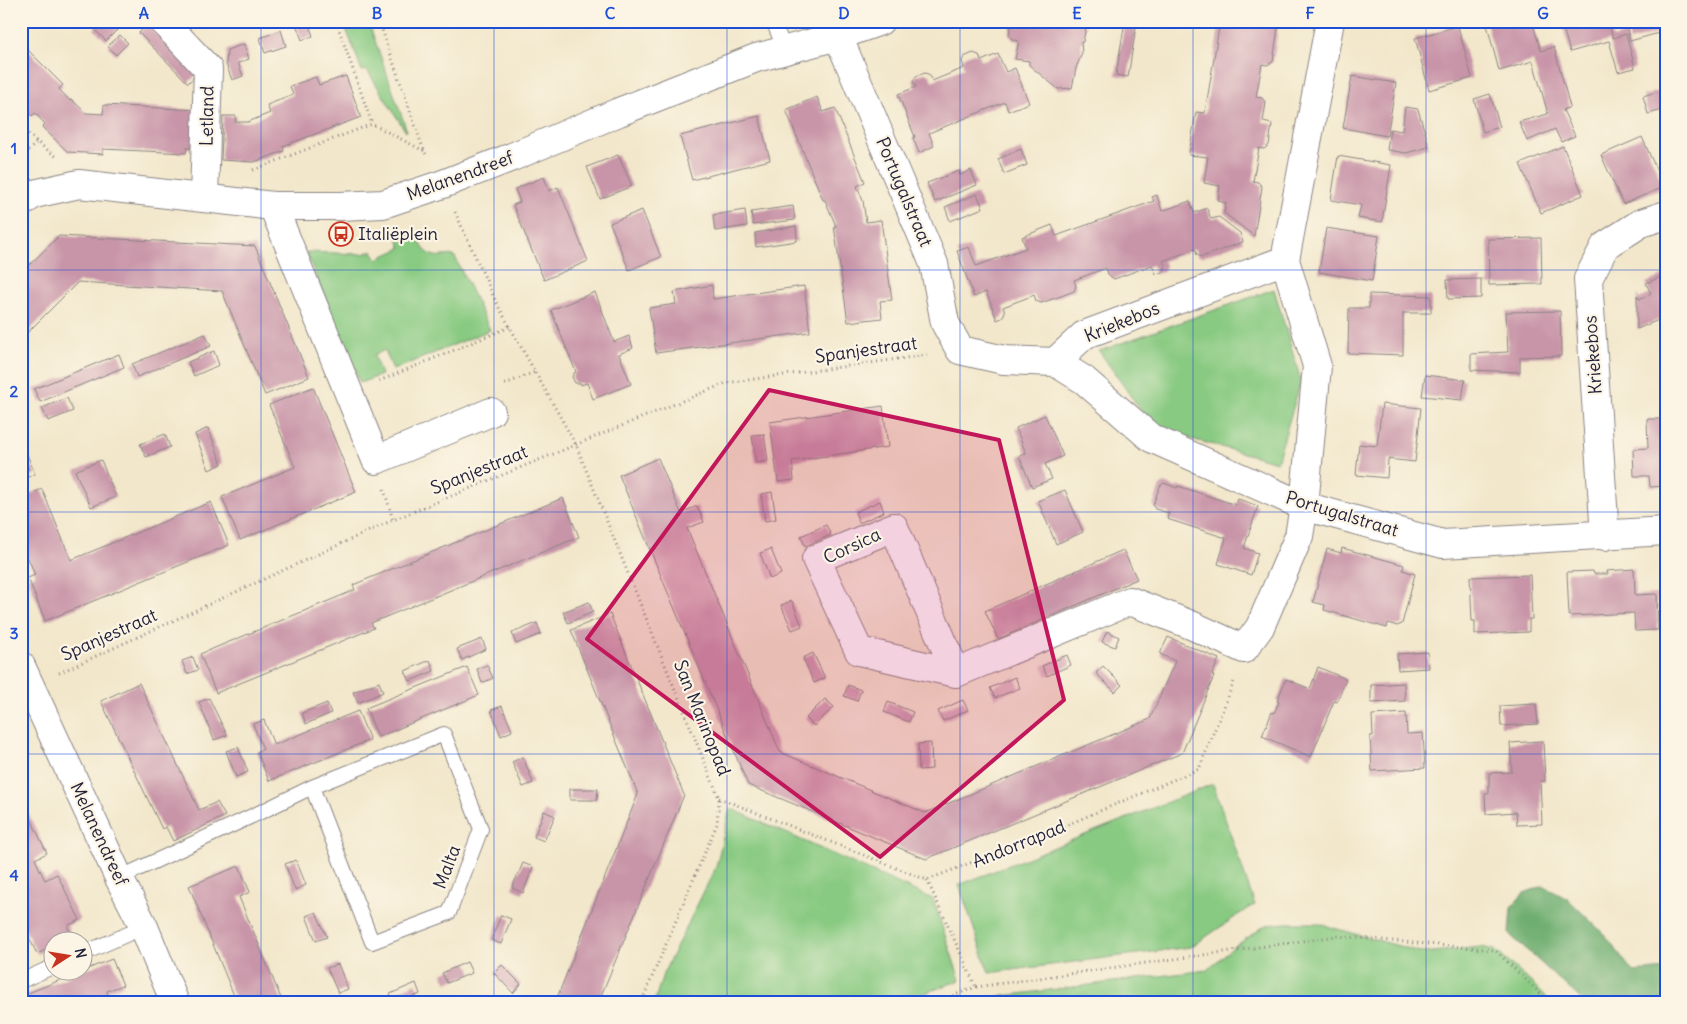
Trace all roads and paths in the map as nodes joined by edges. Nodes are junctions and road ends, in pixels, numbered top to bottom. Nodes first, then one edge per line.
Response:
1 (163, 21) edge
2 (336, 21) edge
3 (379, 21) edge
4 (774, 21) edge
5 (880, 21) edge
6 (1334, 22) edge
7 (838, 36) junction
8 (785, 50) junction
9 (372, 124) dead end
10 (21, 127) edge
11 (37, 142) dead end
12 (443, 184) junction
13 (204, 198) junction
14 (21, 203) edge
15 (273, 206) junction
16 (1666, 215) edge
17 (1285, 260) junction
18 (510, 327) junction
19 (960, 350) junction
20 (1055, 362) junction
21 (350, 393) junction
22 (491, 412) dead end
23 (576, 445) junction
24 (1304, 506) junction
25 (1666, 531) edge
26 (1605, 536) junction
27 (1244, 649) junction
28 (956, 673) junction
29 (25, 676) edge
30 (312, 786) junction
31 (719, 798) junction
32 (119, 878) junction
33 (927, 880) junction
34 (144, 927) junction
35 (92, 950) edge
36 (42, 972) edge
37 (21, 981) edge
38 (976, 987) junction
39 (175, 1003) edge
40 (641, 1003) edge
41 (934, 1003) edge
42 (1550, 1003) edge

1 - 13 street, Letland
2 - 9 path
3 - 12 path
4 - 8 lane
5 - 7 street, Melanendreef
6 - 17 street
7 - 8 street, Melanendreef
7 - 19 street, Portugalstraat
8 - 12 street, Melanendreef
10 - 11 path
12 - 15 street, Melanendreef
12 - 18 path
13 - 14 street, Melanendreef
13 - 15 street, Melanendreef
15 - 21 street
16 - 26 street, Kriekebos
17 - 20 street, Kriekebos
17 - 24 street
18 - 21 path
18 - 23 path
19 - 20 street
19 - 23 path, Spanjestraat
20 - 24 street, Portugalstraat
21 - 22 street
23 - 29 path, Spanjestraat
23 - 31 path, San Marinopad
24 - 26 street, Portugalstraat
24 - 27 street
25 - 26 street, Portugalstraat
27 - 28 street
27 - 33 path, Andorrapad
28 - 28 street, Corsica
29 - 32 street, Melanendreef
30 - 30 lane, Malta
30 - 32 lane, Malta
31 - 33 path
31 - 40 path, San Marinopad
32 - 34 street, Melanendreef
33 - 38 path
34 - 35 lane
34 - 39 street, Melanendreef
36 - 37 lane
38 - 41 path
38 - 42 path

